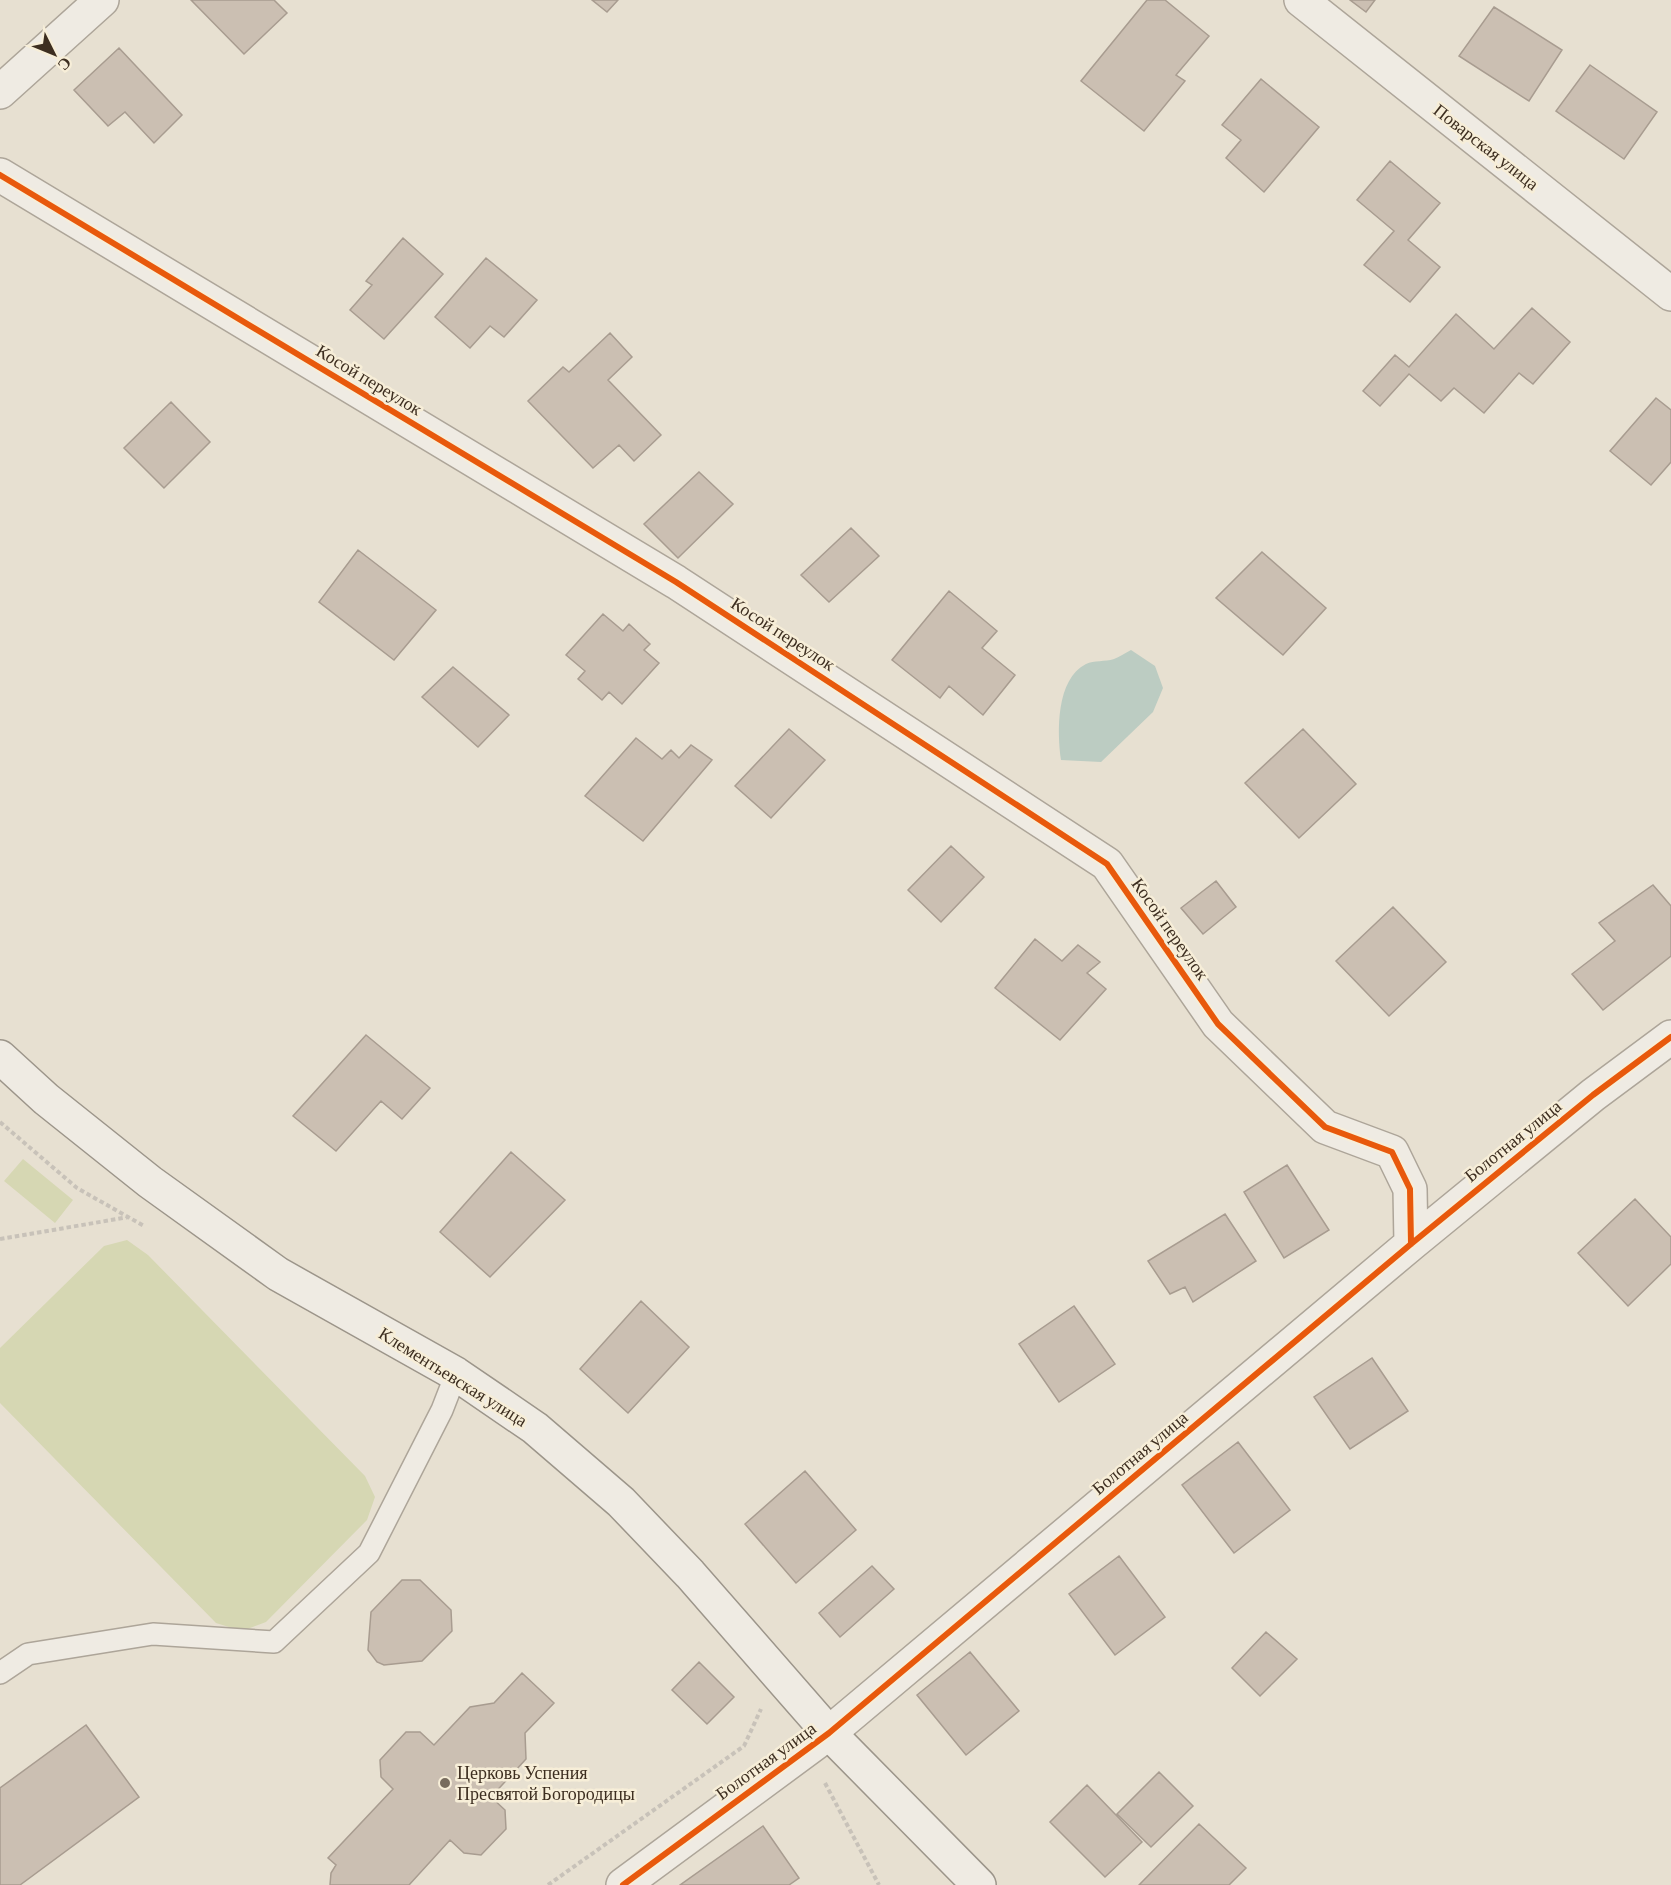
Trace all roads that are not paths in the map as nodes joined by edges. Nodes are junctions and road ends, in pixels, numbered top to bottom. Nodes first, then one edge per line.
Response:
1 (102, 0) edge
2 (1301, 0) edge
3 (0, 92) edge
4 (0, 175) edge
5 (1671, 294) edge
6 (1671, 1037) edge
7 (0, 1057) edge
8 (1412, 1244) junction
9 (456, 1374) junction
10 (0, 1673) edge
11 (829, 1733) junction
12 (623, 1885) edge
13 (979, 1885) edge

1 - 3 street
2 - 5 street, Поварская улица
4 - 8 street, Косой переулок
6 - 8 street, Болотная улица
7 - 9 street, Клементьевская улица
8 - 11 street, Болотная улица
9 - 10 lane
9 - 11 street, Клементьевская улица
11 - 12 street, Болотная улица
11 - 13 street, Клементьевская улица

